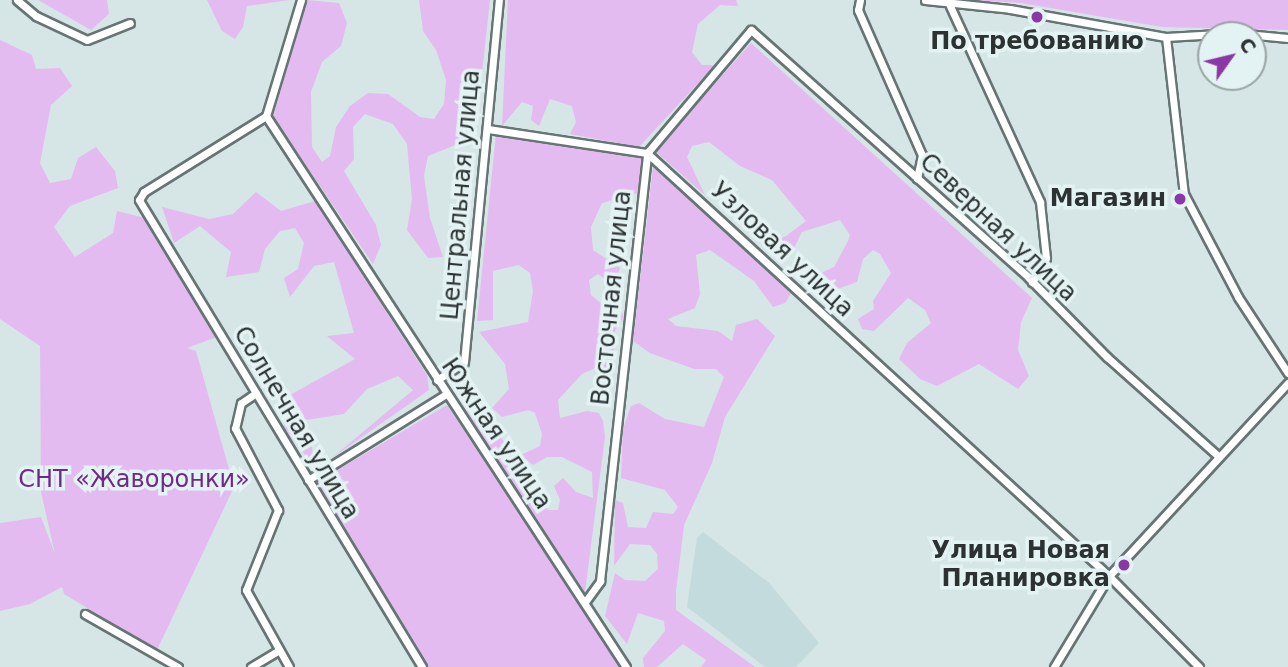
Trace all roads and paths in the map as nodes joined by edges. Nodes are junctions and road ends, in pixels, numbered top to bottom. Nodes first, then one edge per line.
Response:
1 (17, 0) edge
2 (301, 0) edge
3 (499, 0) edge
4 (860, 0) edge
5 (925, 0) edge
6 (948, 2) edge
7 (130, 23) dead end
8 (1166, 37) junction
9 (1288, 38) edge
10 (266, 116) junction
11 (488, 129) junction
12 (647, 153) junction
13 (917, 178) junction
14 (1032, 282) junction
15 (1288, 373) edge
16 (438, 380) junction
17 (1288, 383) edge
18 (256, 393) junction
19 (446, 394) junction
20 (1218, 456) junction
21 (308, 480) junction
22 (1109, 576) junction
23 (585, 602) junction
24 (85, 614) dead end
25 (279, 650) junction
26 (178, 667) edge
27 (251, 667) edge
28 (289, 667) edge
29 (422, 667) edge
30 (626, 667) edge
31 (1054, 667) edge
32 (1199, 667) edge

1 - 7 street
2 - 10 street
3 - 11 street, Центральная улица
4 - 13 street
5 - 6 street
6 - 8 street
6 - 14 street
8 - 9 street
8 - 15 street
10 - 16 street, Южная улица
10 - 18 street, Солнечная улица
11 - 12 street
11 - 16 street, Центральная улица
12 - 13 street, Северная улица
12 - 22 street, Узловая улица
12 - 23 street, Восточная улица
13 - 14 street, Северная улица
14 - 20 street, Северная улица
16 - 19 street, Южная улица
17 - 20 street
18 - 21 street, Солнечная улица
18 - 25 street
19 - 21 street
19 - 23 street, Южная улица
20 - 22 street
21 - 29 street, Солнечная улица
22 - 31 street
22 - 32 street
23 - 30 street, Южная улица
24 - 26 street
25 - 27 street
25 - 28 street

